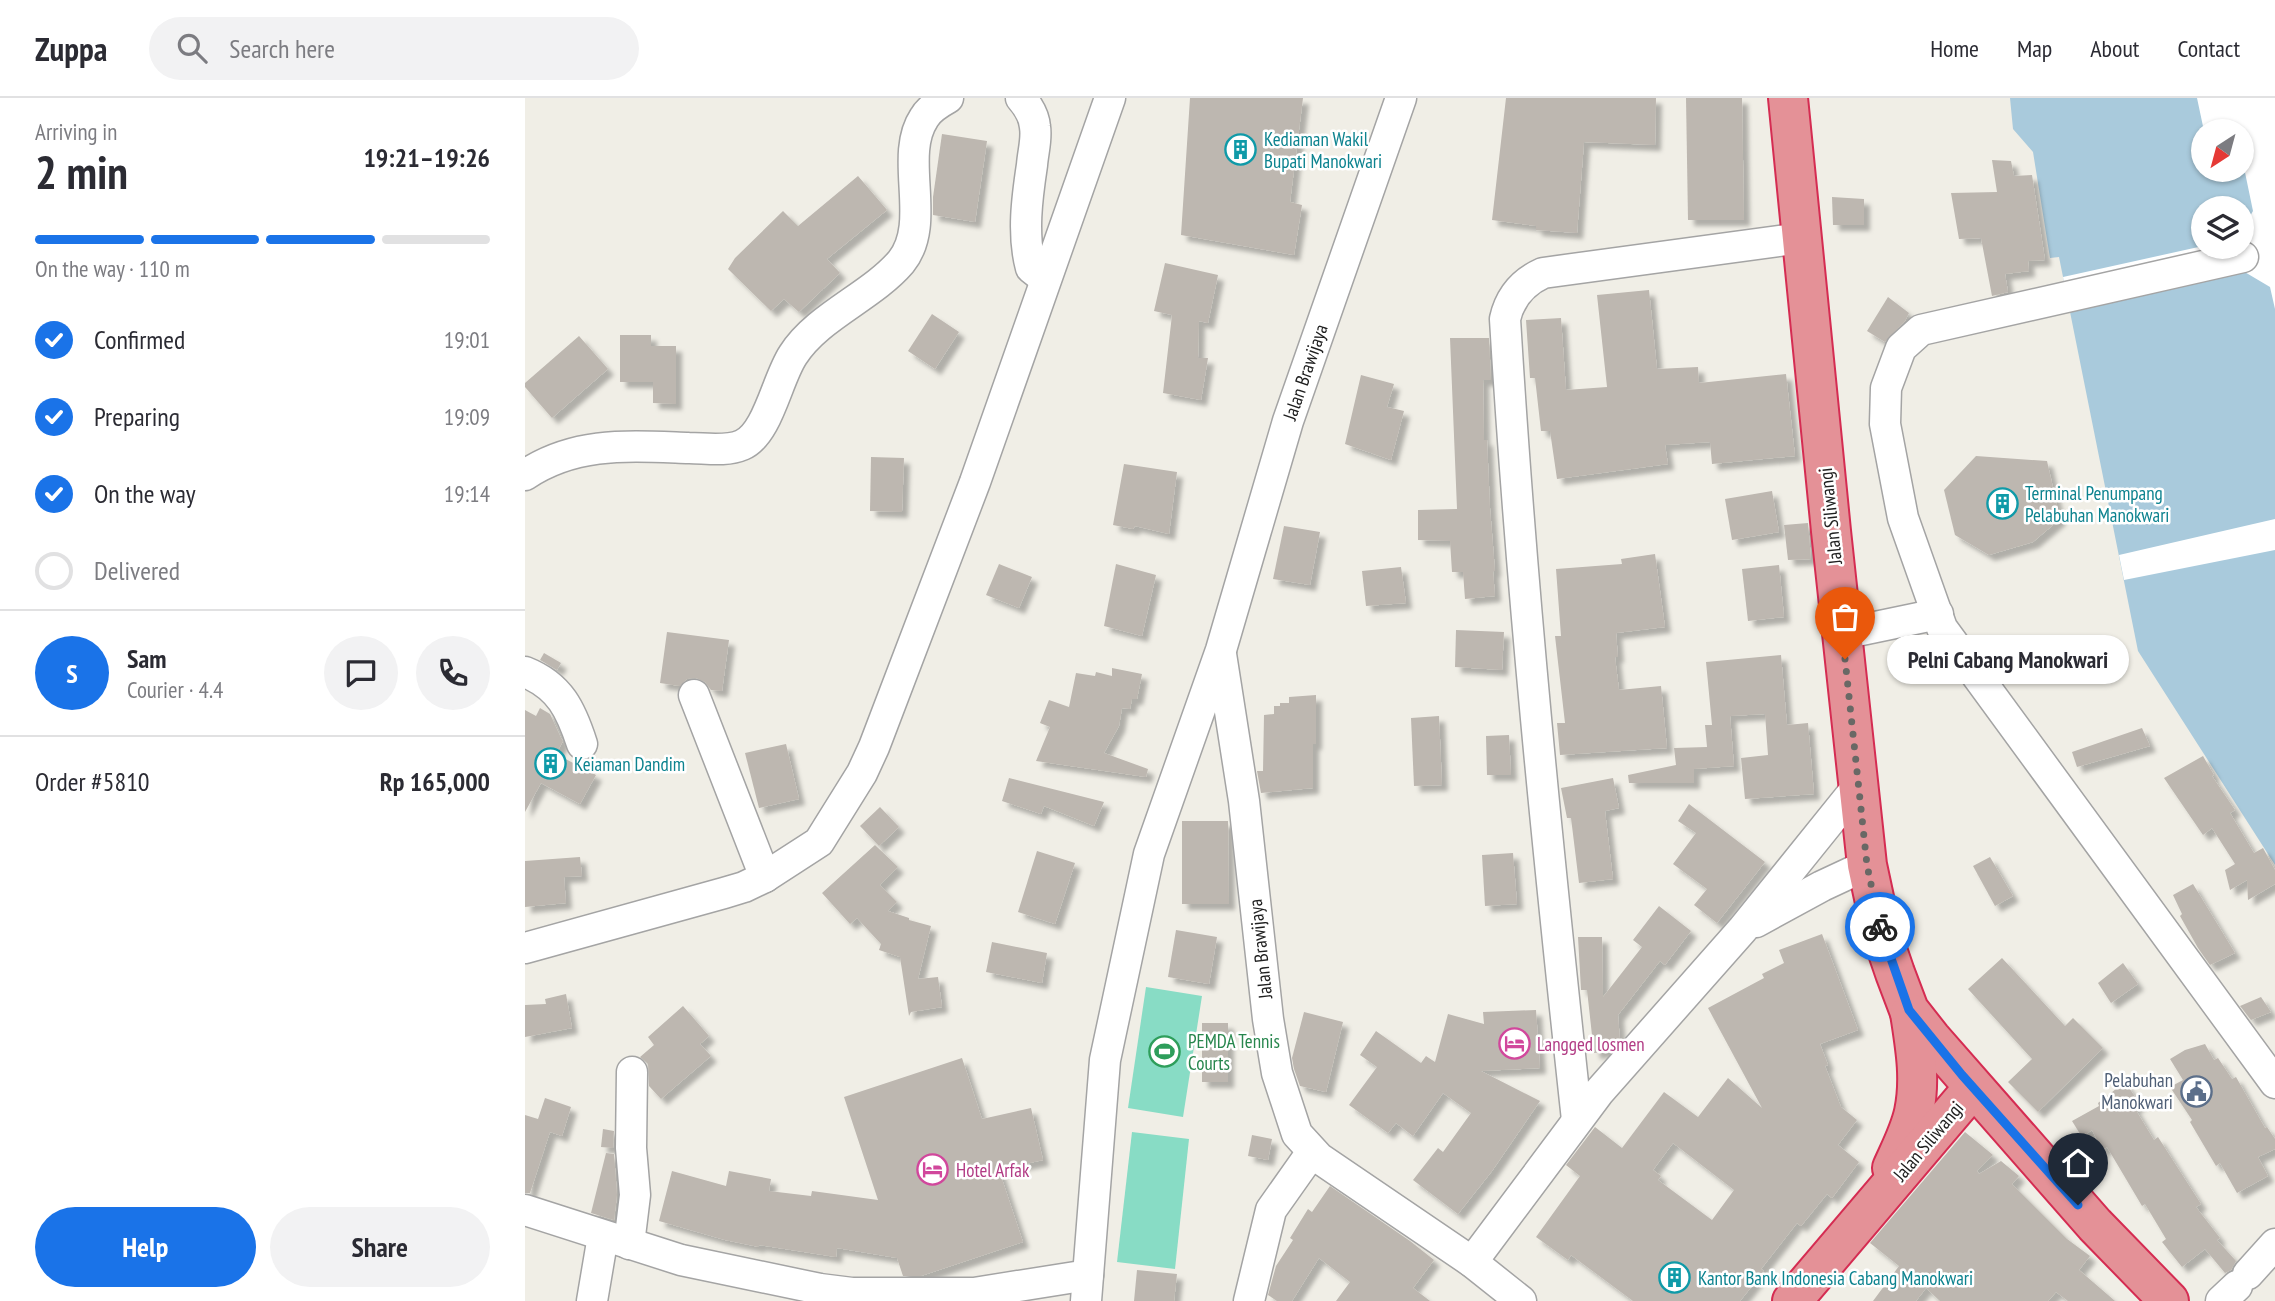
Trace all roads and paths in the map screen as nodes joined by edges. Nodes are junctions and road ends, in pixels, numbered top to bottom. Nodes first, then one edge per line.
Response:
1 (948, 98) edge
2 (1020, 98) edge
3 (1110, 98) edge
4 (1401, 98) edge
5 (1788, 98) edge
6 (1801, 238) junction
7 (2234, 259) edge
8 (1045, 279) junction
9 (525, 475) edge
10 (1938, 614) junction
11 (1842, 634) junction
12 (1221, 650) junction
13 (525, 672) edge
14 (694, 695) dead end
15 (1193, 729) junction
16 (1233, 734) junction
17 (582, 744) dead end
18 (1859, 785) junction
19 (1867, 865) junction
20 (765, 877) junction
21 (1743, 929) junction
22 (525, 948) edge
23 (1909, 1010) junction
24 (632, 1072) dead end
25 (2275, 1083) edge
26 (1973, 1087) junction
27 (1577, 1120) junction
28 (1312, 1152) junction
29 (1876, 1202) junction
30 (525, 1210) edge
31 (616, 1240) junction
32 (2275, 1244) edge
33 (1472, 1262) junction
34 (2236, 1287) edge
35 (1087, 1288) edge
36 (592, 1301) edge
37 (1249, 1301) edge
38 (1521, 1301) edge
39 (1792, 1301) edge
40 (2169, 1301) edge

1 - 9 street
2 - 8 street
3 - 8 street
4 - 12 street, Jalan Brawijaya
5 - 6 highway, Jalan Siliwangi
6 - 11 highway, Jalan Siliwangi
6 - 27 street
7 - 10 street
8 - 20 street
10 - 11 street
10 - 25 street
11 - 18 highway, Jalan Siliwangi
12 - 15 street, Jalan Brawijaya
12 - 16 street, Jalan Brawijaya
13 - 17 street
14 - 20 street
15 - 16 street
15 - 35 street, Jalan Brawijaya
16 - 28 street, Jalan Brawijaya
18 - 19 highway, Jalan Siliwangi
18 - 21 street
19 - 21 street
19 - 23 highway, Jalan Siliwangi
20 - 22 street
21 - 27 street
23 - 26 highway, Jalan Siliwangi
23 - 29 highway
24 - 31 street
26 - 29 highway, Jalan Siliwangi
26 - 40 highway
27 - 33 street
28 - 33 street, Jalan Brawijaya
28 - 37 street
29 - 39 highway, Jalan Siliwangi
30 - 31 street
31 - 35 street
31 - 36 street
32 - 34 street
33 - 38 street, Jalan Brawijaya

